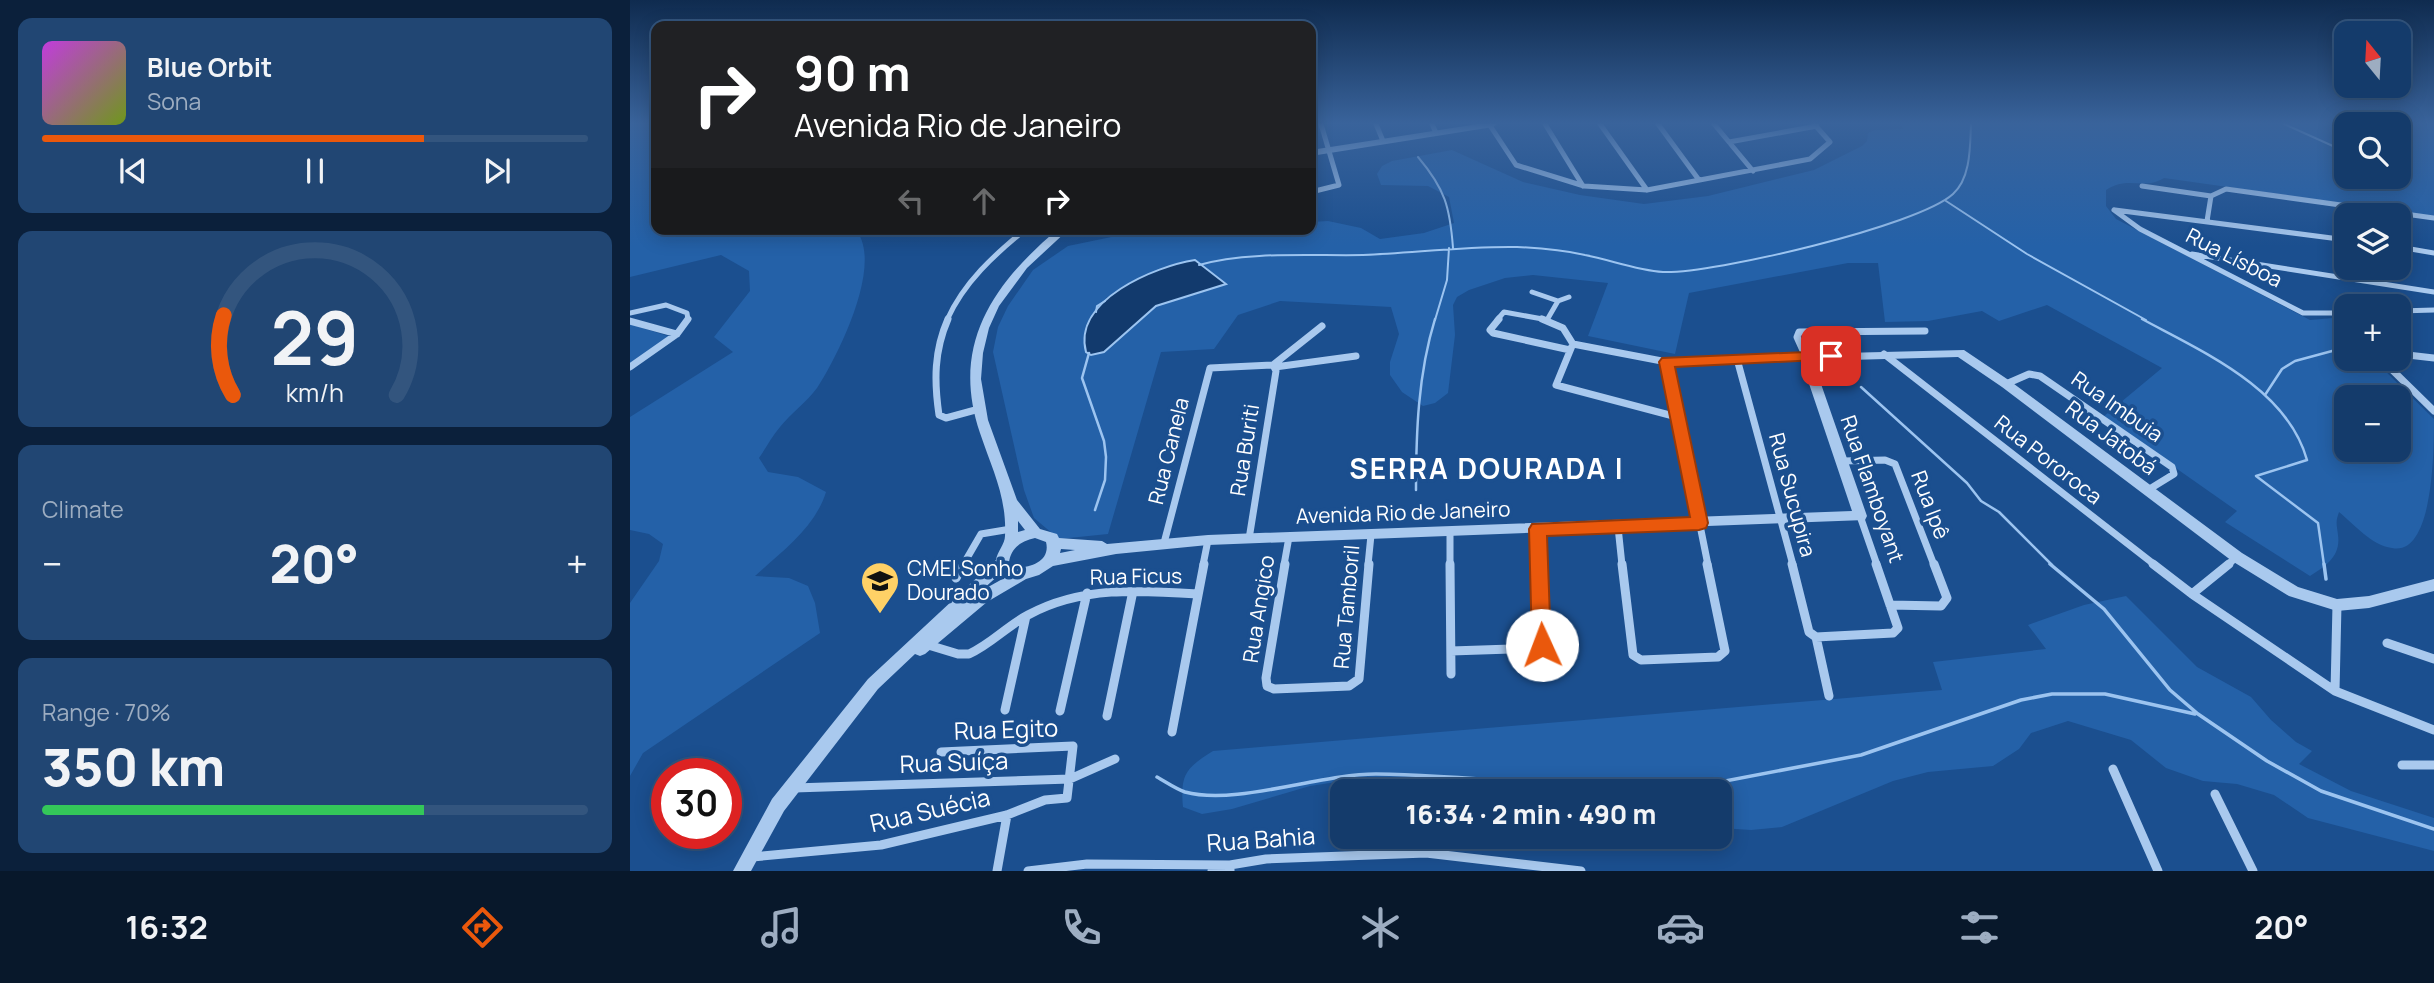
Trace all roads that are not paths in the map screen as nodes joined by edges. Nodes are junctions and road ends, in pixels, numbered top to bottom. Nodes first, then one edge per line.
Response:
1 (1333, 165) edge
2 (1518, 165) edge
3 (1571, 165) edge
4 (1629, 165) edge
5 (1688, 165) edge
6 (1748, 165) edge
7 (1788, 165) edge
8 (1753, 171) junction
9 (1699, 180) junction
10 (1584, 186) junction
11 (2142, 186) dead end
12 (1647, 190) junction
13 (1316, 191) edge
14 (2211, 196) junction
15 (2434, 218) edge
16 (2207, 221) junction
17 (1019, 235) edge
18 (1056, 235) edge
19 (2334, 238) edge
20 (2411, 249) edge
21 (2185, 253) junction
22 (2434, 253) edge
23 (2334, 276) edge
24 (2359, 280) edge
25 (1532, 292) dead end
26 (2434, 292) edge
27 (1569, 297) dead end
28 (1558, 301) junction
29 (677, 306) junction
30 (630, 308) edge
31 (2434, 310) edge
32 (2411, 311) edge
33 (630, 313) edge
34 (2334, 313) edge
35 (1547, 320) junction
36 (630, 321) edge
37 (1322, 326) dead end
38 (1925, 331) dead end
39 (677, 334) junction
40 (1571, 347) junction
41 (1883, 354) junction
42 (2411, 355) edge
43 (1356, 356) dead end
44 (1806, 357) junction
45 (2434, 358) edge
46 (1737, 359) junction
47 (1667, 362) junction
48 (630, 367) edge
49 (1275, 367) junction
50 (2393, 371) edge
51 (2006, 384) junction
52 (2423, 400) junction
53 (2434, 401) edge
54 (979, 409) junction
55 (2434, 411) edge
56 (1677, 417) junction
57 (1843, 461) junction
58 (2148, 490) junction
59 (1011, 502) junction
60 (1860, 516) junction
61 (1782, 521) junction
62 (1699, 523) junction
63 (1618, 527) junction
64 (1538, 529) junction
65 (1450, 532) junction
66 (1035, 533) junction
67 (1371, 535) junction
68 (1011, 536) junction
69 (1289, 537) junction
70 (1249, 539) junction
71 (1208, 540) junction
72 (1055, 543) junction
73 (1164, 543) junction
74 (1116, 548) junction
75 (2237, 557) junction
76 (1049, 562) junction
77 (1002, 563) junction
78 (961, 570) junction
79 (988, 574) junction
80 (1021, 575) junction
81 (956, 578) dead end
82 (2434, 585) edge
83 (1133, 591) junction
84 (1087, 593) junction
85 (1198, 594) junction
86 (2192, 594) junction
87 (1890, 605) junction
88 (2337, 605) junction
89 (1026, 616) junction
90 (1816, 637) junction
91 (2387, 643) dead end
92 (925, 644) junction
93 (1451, 651) junction
94 (2434, 659) edge
95 (1451, 674) dead end
96 (1267, 686) joint
97 (2334, 691) junction
98 (1829, 696) dead end
99 (1005, 710) dead end
100 (1060, 710) dead end
101 (853, 711) junction
102 (1107, 716) dead end
103 (2434, 730) edge
104 (1172, 732) dead end
105 (941, 751) dead end
106 (1115, 759) dead end
107 (2402, 765) dead end
108 (2434, 765) edge
109 (2113, 769) dead end
110 (1070, 779) junction
111 (791, 788) junction
112 (2215, 794) dead end
113 (1007, 815) junction
114 (745, 864) edge
115 (1515, 867) edge
116 (1230, 868) edge
117 (997, 871) edge
118 (1028, 871) edge
119 (1212, 871) edge
120 (1581, 871) edge
121 (2158, 871) edge
122 (2253, 871) edge

1 - 13 street
2 - 10 street
3 - 10 street
4 - 12 street
5 - 9 street
6 - 8 street
7 - 8 street
8 - 9 street
9 - 12 street
10 - 12 street
11 - 14 street
14 - 15 street
14 - 16 street
16 - 19 street
16 - 21 street, Rua Lísboa
17 - 54 street
18 - 54 street
20 - 22 street
21 - 23 street
21 - 34 street, Rua Lísboa
24 - 26 street
25 - 28 street
27 - 28 street
28 - 35 street
29 - 30 street
29 - 33 street
29 - 39 street
31 - 32 street
35 - 40 street
35 - 40 street
36 - 39 street
37 - 49 street
38 - 44 street
39 - 48 street
40 - 47 street
40 - 56 street
41 - 44 street
41 - 51 street, Rua Jatobá
41 - 86 street, Rua Pororoca
42 - 45 street
43 - 49 street
44 - 46 street
44 - 57 street, Rua Flamboyant
46 - 47 street
46 - 61 street, Rua Sucupira
47 - 56 street
49 - 70 street, Rua Buriti
49 - 73 street, Rua Canela
50 - 52 street
51 - 58 street, Rua Jatobá
51 - 58 street, Rua Imbuia
52 - 53 street
52 - 55 street
54 - 59 street
56 - 62 street
57 - 60 street, Rua Flamboyant
57 - 87 street, Rua Ipê
58 - 75 street, Rua Jatobá
59 - 66 street
59 - 68 street
60 - 61 street, Avenida Rio de Janeiro
60 - 87 street, Rua Flamboyant
61 - 62 street, Avenida Rio de Janeiro
61 - 90 street, Rua Sucupira
62 - 63 street, Avenida Rio de Janeiro
62 - 63 street
63 - 64 street, Avenida Rio de Janeiro
64 - 65 street, Avenida Rio de Janeiro
64 - 93 street
65 - 67 street, Avenida Rio de Janeiro
65 - 93 street
66 - 68 street
66 - 72 street
67 - 69 street, Avenida Rio de Janeiro
67 - 96 street, Rua Tamboril
68 - 77 street
68 - 78 street
69 - 70 street, Avenida Rio de Janeiro
69 - 96 street, Rua Angico
70 - 71 street, Avenida Rio de Janeiro
71 - 73 street, Avenida Rio de Janeiro
71 - 85 street
72 - 74 street, Avenida Rio de Janeiro
72 - 76 street
73 - 74 street, Avenida Rio de Janeiro
74 - 76 street, Avenida Rio de Janeiro
75 - 86 street
75 - 88 street, Rua Jatobá
76 - 80 street
77 - 79 street
77 - 80 street
78 - 79 street
78 - 81 street
79 - 101 street
80 - 92 street
82 - 88 street
83 - 84 street, Rua Ficus
83 - 85 street, Rua Ficus
83 - 102 street
84 - 89 street, Rua Ficus
84 - 100 street
85 - 104 street
86 - 97 street, Rua Pororoca
87 - 90 street, Rua Flamboyant
88 - 97 street
89 - 92 street, Rua Ficus
89 - 99 street
90 - 98 street, Rua Sucupira
91 - 94 street
92 - 101 street
93 - 95 street
97 - 103 street, Rua Pororoca
101 - 111 street
105 - 110 street, Rua Egito
106 - 110 street, Rua Suíça
107 - 108 street
109 - 121 street
110 - 111 street, Rua Suíça
110 - 113 street, Rua Suécia
111 - 114 street
112 - 122 street
113 - 114 street, Rua Suécia
113 - 117 street
115 - 116 street, Rua Bahia
115 - 120 street, Rua Bahia
116 - 118 street, Rua Bahia
116 - 119 street

